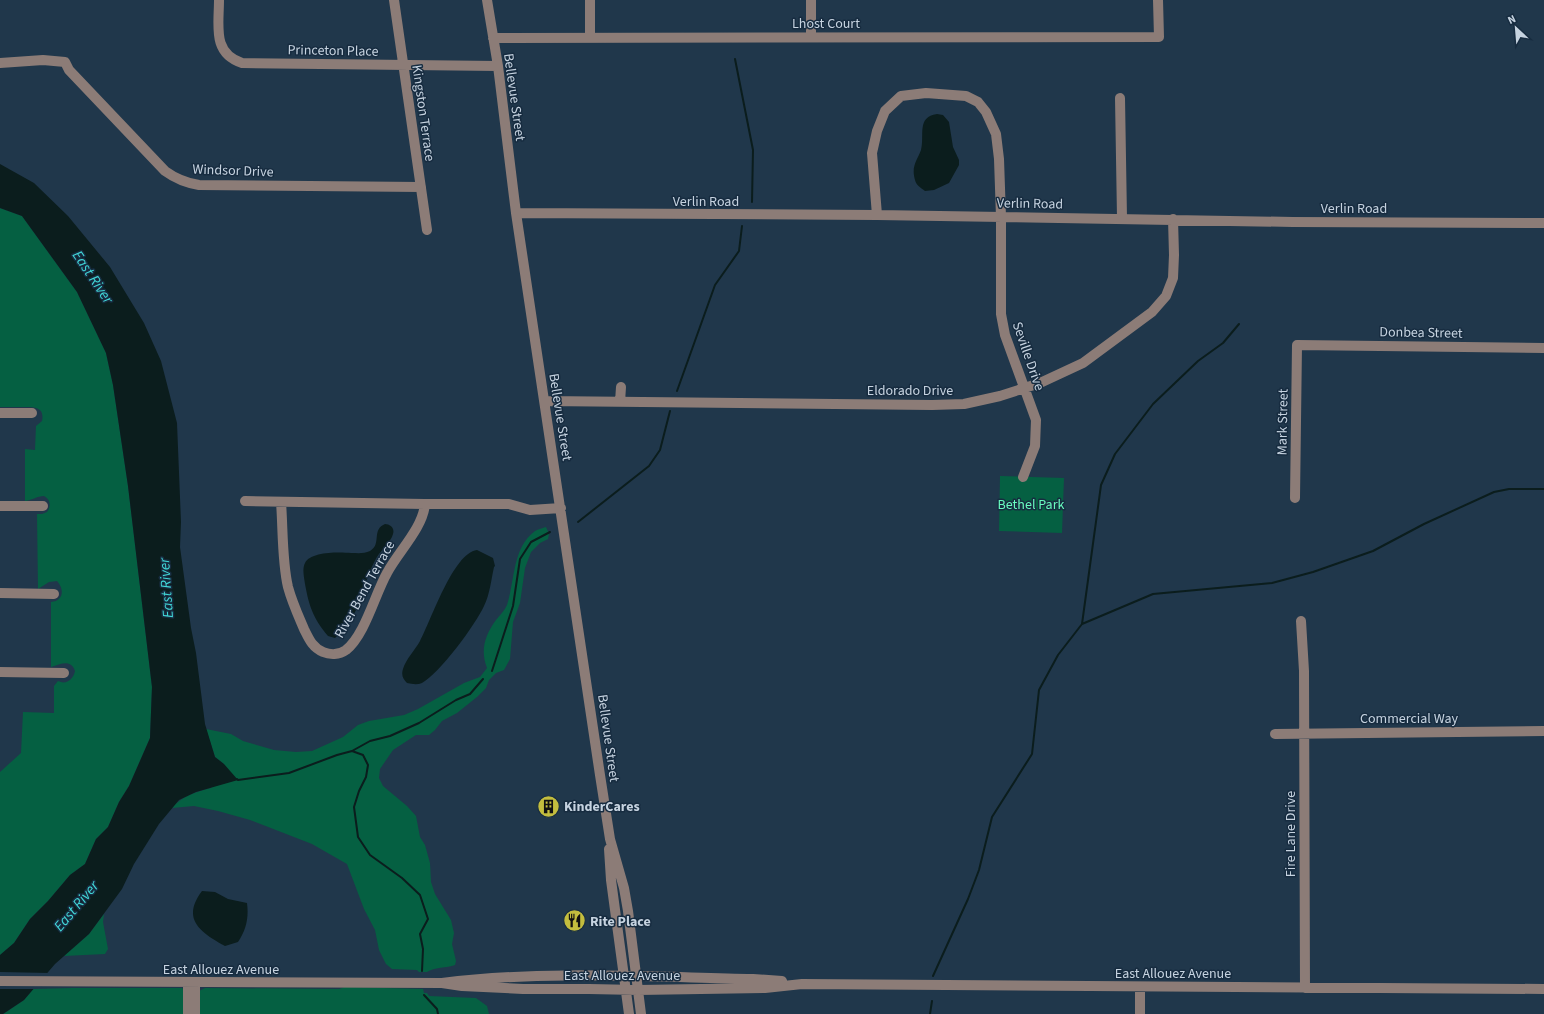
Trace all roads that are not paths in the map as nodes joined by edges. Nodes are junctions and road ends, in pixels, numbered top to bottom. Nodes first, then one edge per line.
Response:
1 (219, 0) edge
2 (394, 0) edge
3 (487, 0) edge
4 (590, 0) edge
5 (811, 0) edge
6 (1158, 0) edge
7 (811, 37) junction
8 (493, 38) junction
9 (590, 38) junction
10 (0, 63) edge
11 (403, 65) junction
12 (498, 66) junction
13 (1120, 98) dead end
14 (421, 187) junction
15 (516, 213) junction
16 (877, 215) junction
17 (1001, 217) junction
18 (1122, 218) junction
19 (1173, 219) junction
20 (1544, 223) edge
21 (427, 230) dead end
22 (1298, 345) joint
23 (1544, 348) edge
24 (621, 387) dead end
25 (1025, 388) junction
26 (545, 401) junction
27 (620, 402) junction
28 (0, 413) edge
29 (32, 413) dead end
30 (1023, 477) dead end
31 (1294, 498) dead end
32 (245, 502) dead end
33 (281, 502) junction
34 (425, 504) junction
35 (561, 505) junction
36 (0, 506) edge
37 (43, 506) dead end
38 (0, 593) edge
39 (54, 594) dead end
40 (1301, 621) dead end
41 (0, 672) edge
42 (64, 673) dead end
43 (1544, 731) edge
44 (1304, 733) junction
45 (1275, 734) dead end
46 (610, 839) junction
47 (625, 976) junction
48 (637, 977) junction
49 (0, 981) edge
50 (192, 982) junction
51 (442, 983) junction
52 (802, 984) junction
53 (1140, 987) junction
54 (1305, 988) junction
55 (626, 990) junction
56 (638, 990) junction
57 (1544, 990) edge
58 (188, 1014) edge
59 (195, 1014) edge
60 (629, 1014) edge
61 (641, 1014) edge
62 (1140, 1014) edge

1 - 11 street, Princeton Place
2 - 11 street, Kingston Terrace
3 - 8 street, Bellevue Street
4 - 9 street
5 - 7 street
6 - 7 street, Lhost Court
7 - 9 street, Lhost Court
8 - 9 street, Lhost Court
8 - 12 street, Bellevue Street
10 - 14 street, Windsor Drive
11 - 12 street, Princeton Place
11 - 14 street, Kingston Terrace
12 - 15 street, Bellevue Street
13 - 18 street
14 - 21 street, Kingston Terrace
15 - 16 street, Verlin Road
15 - 26 street, Bellevue Street
16 - 17 street, Verlin Road
16 - 17 street, Seville Drive
17 - 18 street, Verlin Road
17 - 25 street, Seville Drive
18 - 19 street, Verlin Road
19 - 20 street, Verlin Road
19 - 25 street, Eldorado Drive
22 - 23 street, Donbea Street
22 - 31 street, Mark Street
24 - 27 street
25 - 27 street, Eldorado Drive
25 - 30 street, Seville Drive
26 - 27 street, Eldorado Drive
26 - 35 street, Bellevue Street
28 - 29 street
32 - 33 street
33 - 34 street
33 - 34 street, River Bend Terrace
34 - 35 street
35 - 46 street, Bellevue Street
36 - 37 street
38 - 39 street
40 - 44 street, Fire Lane Drive
41 - 42 street
43 - 44 street, Commercial Way
44 - 45 street, Commercial Way
44 - 54 street, Fire Lane Drive
46 - 47 street, Bellevue Street
46 - 48 street, Bellevue Street
47 - 48 street, East Allouez Avenue
47 - 51 street, East Allouez Avenue
47 - 55 street, Bellevue Street
48 - 52 street, East Allouez Avenue
48 - 56 street, Bellevue Street
49 - 50 street, East Allouez Avenue
50 - 51 street, East Allouez Avenue
50 - 58 street
50 - 59 street
51 - 55 street, East Allouez Avenue
52 - 53 street, East Allouez Avenue
52 - 56 street, East Allouez Avenue
53 - 54 street, East Allouez Avenue
53 - 62 street
54 - 57 street, East Allouez Avenue
55 - 56 street, East Allouez Avenue
55 - 60 street, Bellevue Street
56 - 61 street, Bellevue Street

